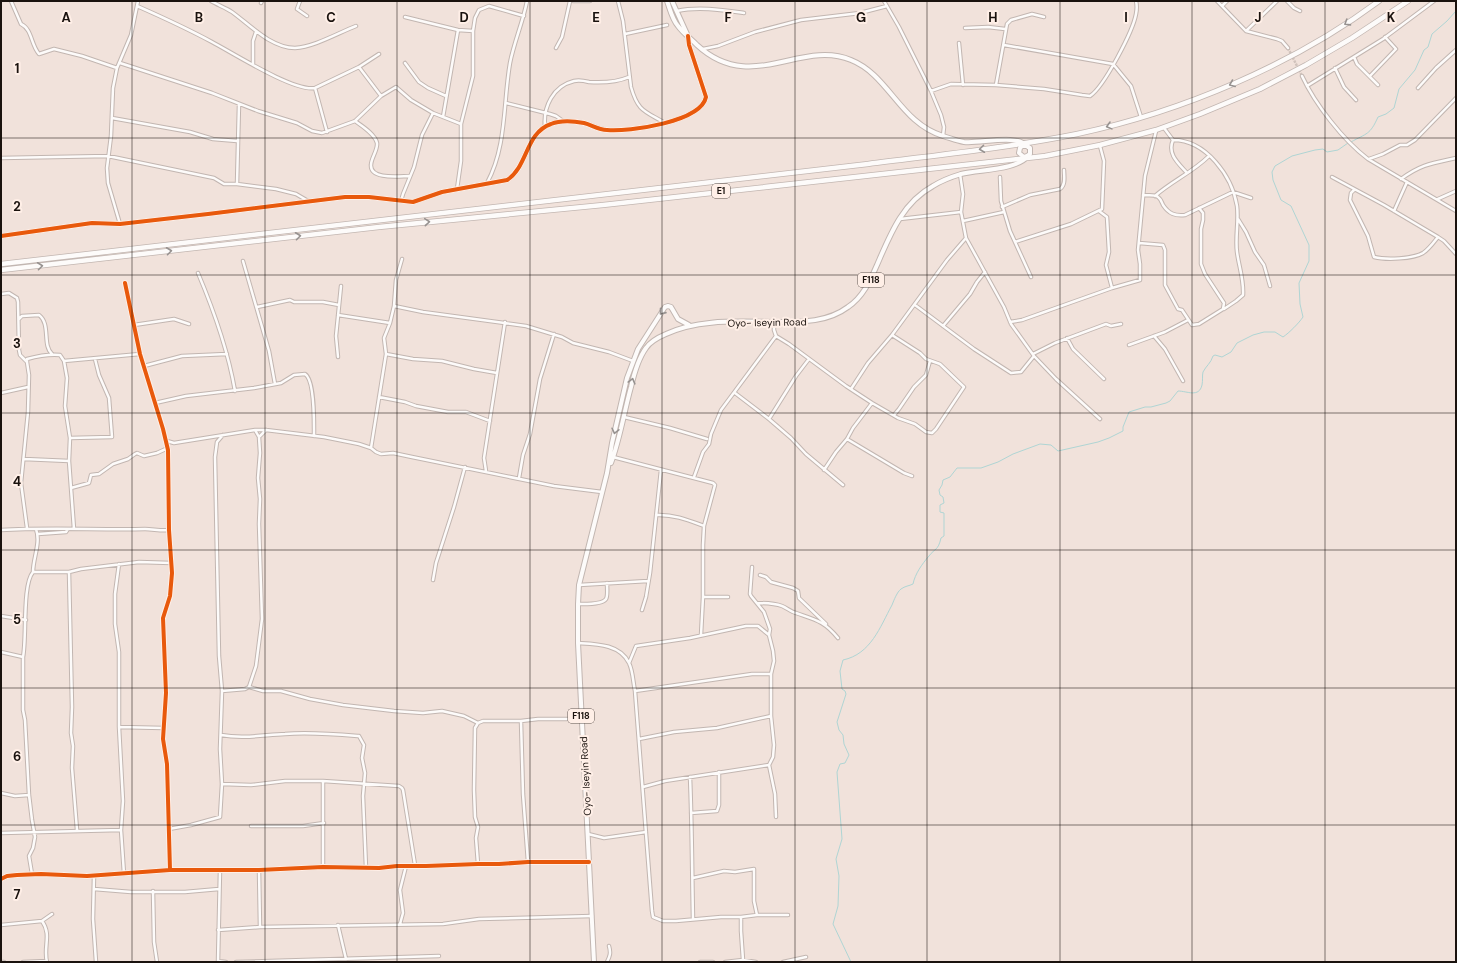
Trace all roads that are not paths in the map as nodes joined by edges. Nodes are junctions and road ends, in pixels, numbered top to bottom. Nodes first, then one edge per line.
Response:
1 (11, 1) edge
2 (138, 1) edge
3 (211, 1) edge
4 (300, 1) edge
5 (528, 1) edge
6 (572, 1) edge
7 (590, 1) edge
8 (618, 1) edge
9 (667, 1) edge
10 (672, 1) edge
11 (884, 1) edge
12 (1136, 1) edge
13 (1217, 1) edge
14 (1227, 1) edge
15 (1277, 1) edge
16 (1287, 1) edge
17 (1379, 1) edge
18 (1408, 1) edge
19 (1434, 1) edge
20 (137, 6) junction
21 (887, 6) junction
22 (1222, 6) junction
23 (676, 11) junction
24 (1300, 11) dead end
25 (744, 13) dead end
26 (307, 16) dead end
27 (524, 16) junction
28 (1044, 16) dead end
29 (405, 17) dead end
30 (667, 25) dead end
31 (356, 26) dead end
32 (965, 28) dead end
33 (1006, 29) junction
34 (458, 30) junction
35 (473, 31) junction
36 (1246, 31) junction
37 (256, 32) junction
38 (624, 34) junction
39 (688, 36) junction
40 (1385, 37) junction
41 (959, 43) dead end
42 (1004, 45) junction
43 (556, 48) dead end
44 (1288, 48) tunnel mouth
45 (702, 49) junction
46 (1456, 50) edge
47 (380, 54) dead end
48 (1358, 54) junction
49 (120, 63) junction
50 (405, 63) dead end
51 (1113, 64) junction
52 (253, 65) junction
53 (359, 67) junction
54 (117, 68) junction
55 (1335, 68) junction
56 (1302, 76) tunnel mouth
57 (1370, 76) junction
58 (629, 77) junction
59 (963, 85) junction
60 (996, 85) junction
61 (1378, 85) dead end
62 (1307, 86) junction
63 (315, 88) junction
64 (1418, 88) dead end
65 (931, 91) junction
66 (381, 96) junction
67 (446, 96) junction
68 (1456, 98) edge
69 (1356, 100) dead end
70 (506, 103) junction
71 (239, 104) junction
72 (545, 112) junction
73 (433, 113) junction
74 (443, 117) junction
75 (1141, 117) junction
76 (112, 118) junction
77 (355, 121) junction
78 (563, 121) junction
79 (665, 123) junction
80 (461, 124) junction
81 (545, 127) junction
82 (1164, 128) junction
83 (1156, 130) junction
84 (327, 132) junction
85 (942, 136) junction
86 (1011, 140) junction
87 (1173, 140) junction
88 (237, 141) junction
89 (1016, 144) junction
90 (1100, 145) junction
91 (1024, 146) junction
92 (108, 156) junction
93 (1209, 156) junction
94 (1024, 157) junction
95 (1, 158) edge
96 (1456, 158) edge
97 (1368, 159) junction
98 (1012, 165) junction
99 (1064, 170) dead end
100 (1186, 173) junction
101 (960, 174) junction
102 (410, 176) junction
103 (1000, 177) dead end
104 (1332, 177) dead end
105 (1401, 179) junction
106 (1407, 182) junction
107 (487, 183) junction
108 (237, 184) junction
109 (457, 189) junction
110 (1354, 190) junction
111 (1456, 191) edge
112 (1232, 192) junction
113 (1142, 195) junction
114 (1155, 196) junction
115 (1251, 198) dead end
116 (1438, 200) junction
117 (308, 201) junction
118 (401, 202) junction
119 (1002, 207) junction
120 (1199, 208) junction
121 (1099, 211) junction
122 (1394, 211) junction
123 (1456, 211) edge
124 (961, 212) junction
125 (1004, 212) junction
126 (900, 219) dead end
127 (1238, 219) junction
128 (963, 222) junction
129 (120, 224) junction
130 (1, 236) edge
131 (1438, 237) junction
132 (966, 238) junction
133 (1015, 242) junction
134 (1139, 243) junction
135 (1456, 254) edge
136 (402, 259) dead end
137 (244, 262) dead end
138 (1, 264) edge
139 (1, 270) edge
140 (985, 272) junction
141 (198, 273) dead end
142 (1031, 277) dead end
143 (125, 283) dead end
144 (341, 286) dead end
145 (1270, 286) dead end
146 (1112, 288) junction
147 (1, 294) edge
148 (339, 305) junction
149 (915, 305) junction
150 (394, 306) junction
151 (257, 307) junction
152 (1223, 309) junction
153 (338, 316) junction
154 (18, 320) junction
155 (1188, 320) junction
156 (505, 322) junction
157 (774, 322) junction
158 (1010, 322) junction
159 (390, 323) junction
160 (188, 324) dead end
161 (1121, 324) dead end
162 (134, 325) junction
163 (689, 326) junction
164 (943, 326) junction
165 (554, 334) junction
166 (892, 335) junction
167 (776, 336) junction
168 (1154, 336) junction
169 (1067, 338) junction
170 (1129, 345) dead end
171 (140, 354) junction
172 (227, 354) junction
173 (386, 354) junction
174 (53, 355) junction
175 (1034, 355) junction
176 (338, 357) dead end
177 (95, 359) junction
178 (809, 359) junction
179 (64, 361) junction
180 (633, 361) junction
181 (930, 361) junction
182 (26, 362) junction
183 (144, 366) junction
184 (497, 373) junction
185 (1104, 379) dead end
186 (1183, 381) dead end
187 (275, 384) junction
188 (28, 387) junction
189 (851, 389) junction
190 (235, 391) junction
191 (1, 393) edge
192 (735, 393) junction
193 (379, 397) junction
194 (155, 403) junction
195 (872, 403) junction
196 (894, 415) junction
197 (623, 417) junction
198 (769, 419) junction
199 (1100, 420) dead end
200 (490, 422) junction
201 (255, 430) junction
202 (266, 430) junction
203 (223, 434) junction
204 (214, 436) junction
205 (314, 436) junction
206 (259, 437) junction
207 (70, 438) junction
208 (707, 439) dead end
209 (847, 439) junction
210 (166, 441) junction
211 (217, 442) junction
212 (174, 443) junction
213 (371, 448) junction
214 (168, 449) junction
215 (613, 457) junction
216 (24, 459) junction
217 (69, 461) junction
218 (465, 467) junction
219 (661, 470) junction
220 (824, 470) junction
221 (486, 471) junction
222 (607, 472) junction
223 (912, 476) dead end
224 (694, 477) junction
225 (519, 478) junction
226 (843, 485) dead end
227 (70, 488) junction
228 (602, 492) junction
229 (656, 514) junction
230 (704, 526) junction
231 (27, 528) junction
232 (36, 528) junction
233 (68, 529) junction
234 (74, 529) junction
235 (1, 530) edge
236 (169, 530) junction
237 (38, 534) junction
238 (171, 563) junction
239 (119, 564) junction
240 (752, 567) dead end
241 (32, 572) junction
242 (69, 572) junction
243 (760, 575) dead end
244 (433, 580) dead end
245 (648, 581) junction
246 (607, 583) junction
247 (579, 585) junction
248 (703, 597) junction
249 (728, 597) dead end
250 (757, 603) junction
251 (578, 604) junction
252 (642, 610) dead end
253 (1, 616) edge
254 (26, 620) junction
255 (829, 627) junction
256 (701, 635) junction
257 (769, 635) junction
258 (838, 638) dead end
259 (578, 643) junction
260 (1, 652) edge
261 (23, 657) junction
262 (629, 663) junction
263 (771, 674) junction
264 (250, 687) junction
265 (222, 691) junction
266 (635, 691) junction
267 (771, 716) junction
268 (582, 719) junction
269 (521, 721) junction
270 (478, 723) junction
271 (119, 727) junction
272 (163, 728) junction
273 (221, 735) junction
274 (639, 739) junction
275 (769, 765) junction
276 (719, 772) junction
277 (690, 777) junction
278 (323, 781) junction
279 (364, 783) junction
280 (222, 784) junction
281 (643, 787) junction
282 (1, 793) edge
283 (29, 795) junction
284 (691, 813) junction
285 (776, 817) dead end
286 (324, 823) junction
287 (251, 826) dead end
288 (169, 829) junction
289 (77, 830) junction
290 (121, 830) junction
291 (34, 832) junction
292 (646, 832) junction
293 (1, 833) edge
294 (588, 834) junction
295 (528, 862) junction
296 (589, 862) junction
297 (478, 864) junction
298 (415, 865) junction
299 (406, 866) junction
300 (324, 867) junction
301 (366, 868) junction
302 (170, 870) junction
303 (220, 870) junction
304 (259, 870) junction
305 (124, 874) junction
306 (32, 875) junction
307 (94, 876) junction
308 (1, 878) edge
309 (693, 878) junction
310 (94, 888) junction
311 (219, 889) junction
312 (153, 891) junction
313 (52, 914) dead end
314 (757, 915) junction
315 (788, 915) dead end
316 (592, 916) junction
317 (742, 917) junction
318 (693, 919) junction
319 (42, 921) junction
320 (400, 924) junction
321 (1, 925) edge
322 (338, 925) junction
323 (260, 927) junction
324 (218, 930) junction
325 (609, 946) dead end
326 (439, 956) dead end
327 (806, 957) dead end
328 (346, 959) junction
329 (743, 960) junction
330 (46, 961) edge
331 (275, 961) edge
332 (23, 962) edge
333 (96, 962) edge
334 (157, 962) edge
335 (218, 962) edge
336 (226, 962) edge
337 (236, 962) edge
338 (594, 962) edge
339 (607, 962) edge
340 (700, 962) edge
341 (713, 962) edge
342 (725, 962) edge
343 (756, 962) edge
344 (783, 962) edge

1 - 54 street
2 - 20 street
3 - 37 street
4 - 26 street
5 - 27 street
6 - 7 street
6 - 43 street
8 - 38 street
9 - 39 main road
10 - 23 main road
11 - 21 street
12 - 51 street
13 - 22 street
14 - 22 street
15 - 36 street
16 - 24 street
17 -> 75 highway, E1
18 - 82 highway, E1
19 - 40 street
20 - 49 street
20 - 52 street
21 - 45 street
21 - 65 street
22 - 36 street
23 - 25 street
23 - 39 main road
27 - 35 street
27 - 70 street
28 - 33 street
29 - 34 street
30 - 38 street
31 - 37 street
32 - 33 street
33 - 42 street
34 - 35 street
34 - 67 street
35 - 80 street
36 - 44 street
37 - 52 street
38 - 58 street
39 - 45 main road
39 - 79 street
40 - 48 street
40 - 57 street
41 - 59 street
42 - 51 street
42 - 60 street
45 - 85 main road
46 - 64 street
47 - 53 street
48 - 55 street
48 - 57 street
49 - 54 street
49 - 71 street
50 - 67 street
51 - 60 street
51 - 75 street
52 - 63 street
53 - 63 street
53 - 66 street
54 - 76 street
55 - 62 street
55 - 69 street
56 - 62 street
57 - 61 street
58 - 72 street
58 - 79 street
59 - 60 street
59 - 65 street
62 - 97 street
63 - 84 street
65 - 85 street
66 - 73 street
66 - 77 street
67 - 74 street
68 - 97 street
70 - 72 street
70 - 107 street
71 - 84 street
71 - 88 street
72 - 78 street
72 - 81 street
73 - 74 street
73 - 102 street
74 - 80 street
75 -> 91 highway, E1
76 - 88 street
76 - 92 street
77 - 84 street
77 - 102 street
78 - 79 street
78 - 81 street
80 - 109 street
81 - 107 street
82 - 83 highway, E1
82 - 87 street
83 - 90 highway, E1
83 - 113 street
85 - 86 main road
86 - 89 main road
86 - 91 main road
87 - 93 street
87 - 100 street
88 - 108 street
89 - 91 highway, E1
89 - 91 main road
89 -> 138 highway, E1
90 - 94 highway, E1
90 - 121 street
91 - 94 main road
91 - 94 main road
92 - 95 street
92 - 108 street
92 - 129 street
93 - 100 street
93 - 112 street
94 - 98 main road
94 - 98 main road, Oyo- Iseyin Road
139 -> 94 highway, E1
96 - 105 street
97 - 105 street
98 - 101 main road, Oyo- Iseyin Road / F118
99 - 119 street
100 - 114 street
101 - 124 street
101 - 157 main road, Oyo- Iseyin Road / F118
102 - 118 street
103 - 119 street
104 - 110 street
105 - 106 street
106 - 116 street
106 - 122 street
107 - 109 street
108 - 117 street
109 - 118 street
110 - 122 street
110 - 131 street
111 - 116 street
112 - 115 street
112 - 120 street
112 - 127 street
113 - 114 street
113 - 134 street
114 - 120 street
116 - 123 street
117 - 118 street
117 - 129 street
119 - 125 street
120 - 152 street
121 - 133 street
121 - 146 street
122 - 131 street
124 - 126 street
124 - 128 street
125 - 128 street
125 - 133 street
127 - 145 street
127 - 152 street
128 - 132 street
129 - 130 street
131 - 135 street
132 - 140 street
132 - 149 street
133 - 142 street
134 - 146 street
134 - 155 street
136 - 150 street
137 - 151 street
140 - 158 street
140 - 164 street
141 - 172 street
143 - 162 street
144 - 148 street
146 - 158 street
147 - 154 street
148 - 151 street
148 - 153 street
149 - 164 street
149 - 166 street
150 - 156 street
150 - 159 street
151 - 187 street
152 - 155 street
153 - 159 street
153 - 176 street
154 - 174 street
154 - 182 street
155 - 168 street
156 - 165 street
156 - 184 street
157 - 163 main road, Oyo- Iseyin Road / F118
157 - 167 street
158 - 175 street
159 - 173 street
160 - 162 street
161 - 169 street
162 - 171 street
163 -> 180 main road, Oyo- Iseyin Road / F118
197 -> 163 main road, Oyo- Iseyin Road / F118
164 - 175 street
165 - 180 street
165 - 225 street
166 - 181 street
166 - 189 street
167 - 178 street
167 - 192 street
168 - 170 street
168 - 186 street
169 - 175 street
169 - 185 street
171 - 177 street
171 - 183 street
172 - 183 street
172 - 190 street
173 - 184 street
173 - 193 street
174 - 179 street
174 - 182 street
175 - 199 street
177 - 179 street
177 - 207 street
178 - 189 street
178 - 198 street
179 - 207 street
180 -> 222 main road, Oyo- Iseyin Road / F118
181 - 196 street
181 - 196 street
182 - 188 street
183 - 194 street
184 - 200 street
187 - 190 street
187 - 205 street
188 - 191 street
188 - 216 street
189 - 195 street
190 - 194 street
192 - 198 street
192 - 224 street
193 - 200 street
193 - 213 street
194 - 210 street
195 - 196 street
195 - 209 street
197 - 208 street
197 - 215 main road, Oyo- Iseyin Road / F118
198 - 220 street
200 - 221 street
201 - 202 street
201 - 203 street
201 - 206 street
202 - 205 street
202 - 206 street
203 - 204 street
203 - 211 street
204 - 211 street
204 - 212 street
205 - 213 street
206 - 264 street
207 - 217 street
209 - 220 street
209 - 223 street
210 - 212 street
210 - 214 street
211 - 265 street
212 - 214 street
213 - 218 street
214 - 227 street
214 - 236 street
215 - 219 street
215 - 222 main road, Oyo- Iseyin Road / F118
216 - 217 street
216 - 231 street
217 - 227 street
218 - 221 street
218 - 244 street
219 - 224 street
219 - 229 street
220 - 226 street
221 - 225 street
222 - 228 main road, Oyo- Iseyin Road / F118
224 - 230 street
225 - 228 street
227 - 234 street
228 - 247 main road, Oyo- Iseyin Road / F118
229 - 230 street
229 - 245 street
230 - 248 street
231 - 232 street
231 - 235 street
232 - 233 street
232 - 237 street
233 - 234 street
233 - 237 street
234 - 236 street
236 - 238 street
237 - 241 street
238 - 239 street
238 - 272 street
239 - 242 street
239 - 271 street
240 - 250 street
241 - 242 street
241 - 254 street
242 - 289 street
243 - 255 street
245 - 246 street
245 - 252 street
246 - 247 street
246 - 251 street
247 - 251 main road, Oyo- Iseyin Road / F118
248 - 249 street
248 - 256 street
250 - 255 street
250 - 257 street
251 - 259 main road, Oyo- Iseyin Road / F118
253 - 254 street
254 - 261 street
255 - 258 street
256 - 257 street
256 - 262 street
257 - 263 street
259 - 262 street
259 - 268 main road, Oyo- Iseyin Road / F118
260 - 261 street
261 - 283 street
262 - 266 street
263 - 266 street
263 - 267 street
264 - 265 street
264 - 270 street
265 - 273 street
266 - 274 street
267 - 274 street
267 - 275 street
268 - 269 street
268 - 294 main road, Oyo- Iseyin Road / F118
269 - 270 street
269 - 295 street
270 - 297 street
271 - 272 street
271 - 290 street
272 - 288 street
273 - 279 street
273 - 280 street
274 - 281 street
275 - 276 street
275 - 285 street
276 - 277 street
276 - 284 street
277 - 281 street
277 - 284 street
278 - 279 street
278 - 280 street
278 - 286 street
279 - 298 street
279 - 301 street
280 - 288 street
281 - 292 street
282 - 283 street
283 - 291 street
284 - 309 street
286 - 287 street
286 - 300 street
288 - 302 street
289 - 290 street
289 - 291 street
290 - 305 street
291 - 293 street
291 - 306 street
292 - 294 street
292 - 318 street
294 - 296 main road, Oyo- Iseyin Road / F118
295 - 296 street
295 - 297 street
296 - 316 main road, Oyo- Iseyin Road / F118
297 - 298 street
298 - 299 street
299 - 301 street
299 - 320 street
300 - 301 street
300 - 304 street
302 - 303 street
302 - 305 street
303 - 304 street
303 - 311 street
304 - 323 street
305 - 307 street
306 - 307 street
306 - 308 street
307 - 310 street
309 - 314 street
309 - 318 street
310 - 312 street
310 - 333 street
311 - 312 street
311 - 324 street
312 - 334 street
313 - 319 street
314 - 315 street
314 - 317 street
316 - 320 street
316 - 338 main road, Oyo- Iseyin Road / F118
317 - 318 street
317 - 329 street
319 - 321 street
319 - 330 street
320 - 322 street
322 - 323 street
322 - 328 street
323 - 324 street
324 - 335 street
325 - 339 street
326 - 328 street
327 - 344 street
328 - 331 street
329 - 342 street
329 - 343 street
330 - 332 street
331 - 337 street
335 - 336 street
340 - 341 street

